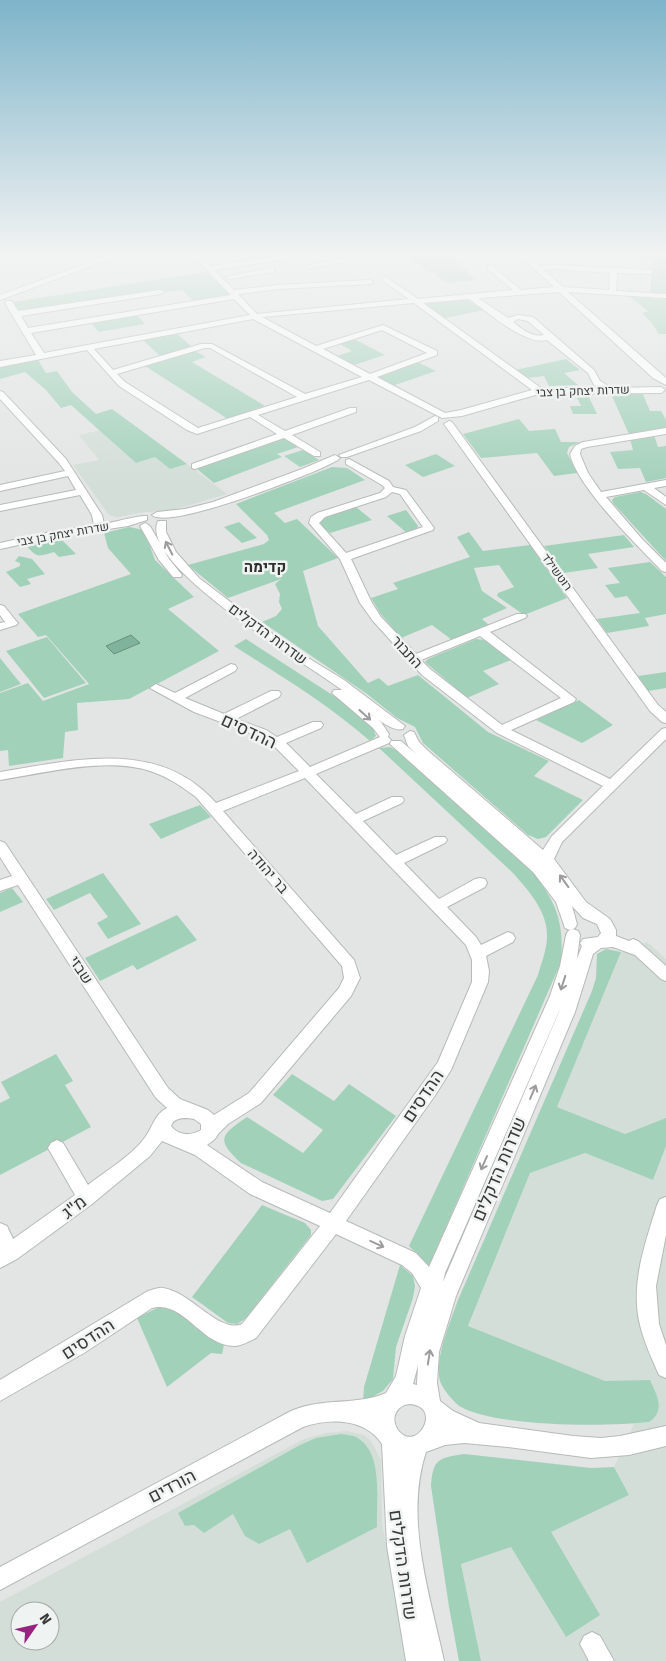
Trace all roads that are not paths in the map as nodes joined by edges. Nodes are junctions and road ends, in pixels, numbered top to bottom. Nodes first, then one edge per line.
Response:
1 (28, 334) edge
2 (160, 334) edge
3 (286, 334) edge
4 (363, 334) edge
5 (396, 334) edge
6 (460, 334) edge
7 (526, 334) edge
8 (548, 334) edge
9 (606, 334) edge
10 (551, 339) junction
11 (88, 347) junction
12 (315, 349) junction
13 (41, 356) junction
14 (0, 364) edge
15 (110, 372) junction
16 (370, 377) junction
17 (596, 382) junction
18 (659, 385) edge
19 (585, 390) junction
20 (611, 390) junction
21 (539, 391) junction
22 (0, 394) edge
23 (303, 397) junction
24 (353, 410) dead end
25 (251, 414) junction
26 (445, 419) junction
27 (666, 431) edge
28 (284, 434) junction
29 (317, 454) dead end
30 (344, 459) junction
31 (195, 466) dead end
32 (70, 473) junction
33 (666, 483) edge
34 (646, 487) junction
35 (0, 488) edge
36 (390, 490) junction
37 (82, 492) junction
38 (599, 496) junction
39 (666, 502) edge
40 (0, 508) edge
41 (161, 520) junction
42 (144, 523) junction
43 (100, 527) junction
44 (0, 546) edge
45 (345, 557) junction
46 (666, 569) edge
47 (0, 608) edge
48 (521, 616) dead end
49 (0, 627) edge
50 (482, 632) junction
51 (413, 659) junction
52 (231, 668) dead end
53 (156, 688) dead end
54 (275, 694) dead end
55 (175, 698) junction
56 (225, 719) junction
57 (666, 720) edge
58 (317, 725) dead end
59 (501, 730) junction
60 (404, 731) junction
61 (666, 731) edge
62 (388, 739) junction
63 (277, 742) junction
64 (308, 773) junction
65 (0, 776) edge
66 (612, 785) junction
67 (397, 800) dead end
68 (214, 809) junction
69 (354, 820) junction
70 (557, 839) junction
71 (440, 840) dead end
72 (525, 842) junction
73 (0, 846) edge
74 (546, 861) junction
75 (395, 862) junction
76 (21, 878) junction
77 (480, 883) dead end
78 (0, 886) edge
79 (438, 906) junction
80 (601, 919) junction
81 (571, 930) junction
82 (508, 938) dead end
83 (600, 942) junction
84 (639, 951) junction
85 (478, 953) junction
86 (666, 975) edge
87 (162, 1093) junction
88 (239, 1109) junction
89 (194, 1112) junction
90 (163, 1123) junction
91 (211, 1130) junction
92 (179, 1141) junction
93 (58, 1148) dead end
94 (144, 1151) junction
95 (218, 1162) junction
96 (86, 1198) junction
97 (666, 1205) edge
98 (332, 1225) junction
99 (0, 1232) edge
100 (5, 1256) edge
101 (431, 1286) junction
102 (666, 1368) edge
103 (0, 1391) edge
104 (394, 1399) junction
105 (432, 1407) junction
106 (349, 1411) junction
107 (480, 1434) junction
108 (391, 1436) junction
109 (666, 1436) edge
110 (424, 1442) junction
111 (0, 1579) edge
112 (418, 1661) edge
113 (432, 1661) edge

1 - 13 street
2 - 11 street
3 - 12 street, רוטשילד
4 - 12 street
5 - 16 street
6 - 21 street
7 - 10 street
8 - 10 street
9 - 18 street
10 - 17 street
11 - 13 street
11 - 15 street
12 - 16 street, רוטשילד
13 - 14 street
15 - 23 street
15 - 25 street
16 - 23 street
16 - 26 street, רוטשילד
17 - 19 street
17 - 20 street
18 - 20 street, שדרות יצחק בן צבי
19 - 20 street, שדרות יצחק בן צבי
19 - 21 street, שדרות יצחק בן צבי
21 - 26 street, שדרות יצחק בן צבי
22 - 32 street
23 - 25 street
24 - 28 street
25 - 28 street
26 - 30 street, שדרות יצחק בן צבי
26 - 57 street, רוטשילד
27 - 38 street
28 - 29 street
28 - 31 street
30 - 36 street
30 - 41 street
32 - 35 street
32 - 37 street
33 - 34 street
34 - 38 street
34 - 39 street
36 - 45 street, התבור
36 - 45 street
37 - 40 street
37 - 43 street
38 - 46 street
41 - 42 street, שדרות יצחק בן צבי
60 -> 41 street, שדרות הדקלים
42 - 43 street, שדרות יצחק בן צבי
42 -> 62 street, שדרות הדקלים
43 - 44 street, שדרות יצחק בן צבי
45 - 51 street, התבור
47 - 49 street
48 - 50 street
50 - 51 street
50 - 59 street
51 - 59 street, התבור
52 - 55 street
53 - 55 street, ההדסים
54 - 56 street
55 - 56 street, ההדסים
56 - 63 street, ההדסים
57 - 61 street
58 - 63 street
59 - 66 street, התבור
60 - 62 street
60 - 62 street
60 - 72 street, שדרות הדקלים
61 - 66 street
62 - 64 street
62 - 81 street, שדרות הדקלים
63 - 64 street, ההדסים
64 - 68 street
64 - 69 street, ההדסים
65 - 68 street, בר יהודה
66 - 70 street
67 - 69 street
68 - 88 street, בר יהודה
69 - 75 street, ההדסים
70 - 72 street
70 - 74 street
71 - 75 street
72 - 74 street, שדרות הדקלים
73 - 76 street, שבזי
80 -> 74 street, שדרות הדקלים
75 - 79 street, ההדסים
76 - 78 street
76 - 87 street, שבזי
77 - 79 street
79 - 85 street, ההדסים
80 - 81 street
80 - 83 street
80 - 84 street, שדרות הדקלים
81 - 83 street
81 -> 101 street, שדרות הדקלים
82 - 85 street
83 - 84 street
105 -> 83 street, שדרות הדקלים
84 - 86 street, שדרות הדקלים
85 - 98 street, ההדסים
87 - 89 street, שבזי
87 - 90 street, שבזי
88 - 89 street, בר יהודה
88 - 91 street, בר יהודה
89 - 90 street
89 - 91 street
90 - 92 street
90 - 94 street, מ"ג
91 - 92 street
91 - 95 street
92 - 94 street, מ"ג
92 - 95 street
93 - 96 street
94 - 96 street, מ"ג
95 - 98 street
96 - 100 street, מ"ג
97 - 102 street
98 -> 101 street
98 - 103 street, ההדסים
99 - 100 street
101 - 104 street, שדרות הדקלים
104 - 105 street
104 - 106 street, הורדים
104 - 108 street
105 - 107 street
105 - 110 street
106 - 108 street, הורדים
106 - 111 street, הורדים
107 - 109 street
107 - 110 street
108 - 110 street
108 - 112 street, שדרות הדקלים
110 - 113 street, שדרות הדקלים

